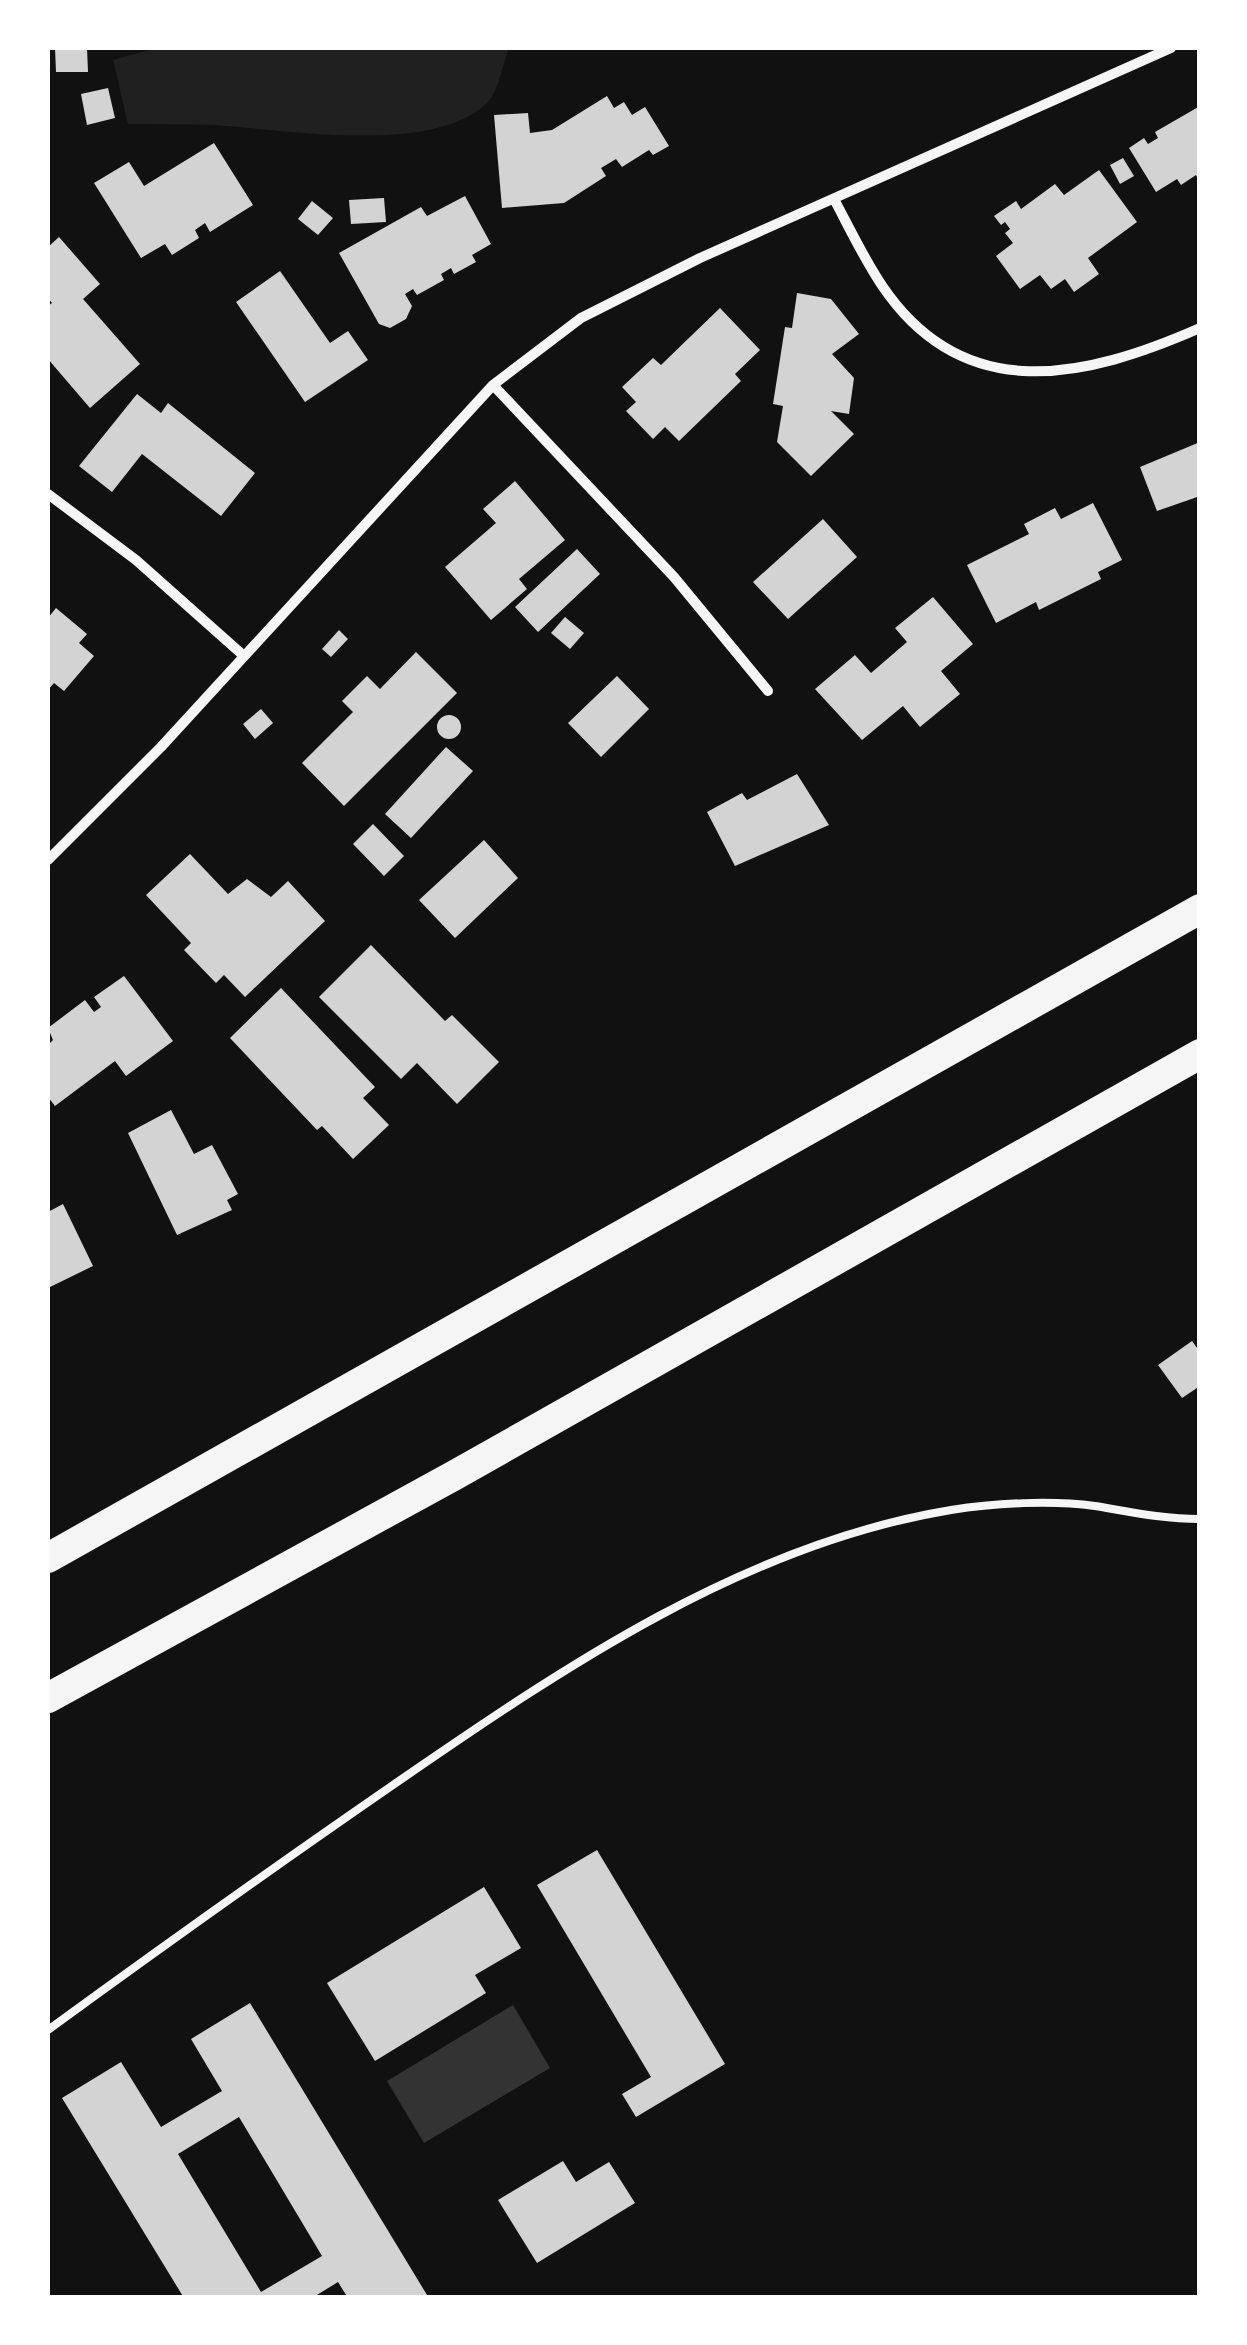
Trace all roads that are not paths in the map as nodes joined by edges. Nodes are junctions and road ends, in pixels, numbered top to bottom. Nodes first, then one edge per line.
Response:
1 (1171, 48) edge
2 (834, 200) junction
3 (1200, 328) edge
4 (493, 385) junction
5 (48, 494) edge
6 (244, 656) junction
7 (768, 691) dead end
8 (48, 860) edge
9 (1200, 908) edge
10 (1200, 1054) edge
11 (1200, 1519) edge
12 (48, 1558) edge
13 (48, 1698) edge
14 (48, 2030) edge

1 - 2 street
2 - 3 street
2 - 4 street
4 - 6 street
4 - 7 street
5 - 6 street
6 - 8 street
9 - 12 highway
10 - 13 highway
11 - 14 lane

